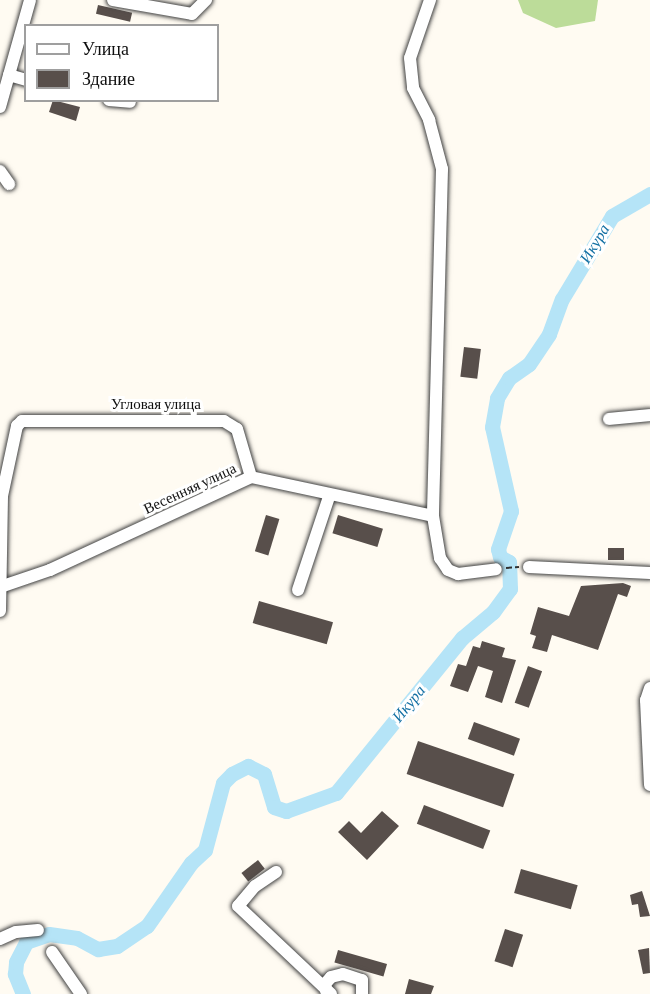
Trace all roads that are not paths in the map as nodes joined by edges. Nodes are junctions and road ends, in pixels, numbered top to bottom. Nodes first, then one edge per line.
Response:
1 (30, 0) edge
2 (113, 0) edge
3 (206, 0) edge
4 (430, 0) edge
5 (9, 75) junction
6 (24, 79) edge
7 (0, 107) edge
8 (0, 171) edge
9 (9, 184) dead end
10 (650, 415) edge
11 (609, 419) dead end
12 (251, 477) junction
13 (1, 496) edge
14 (329, 497) junction
15 (433, 516) junction
16 (529, 567) road end
17 (496, 569) road end
18 (650, 573) edge
19 (3, 586) junction
20 (297, 590) dead end
21 (0, 611) edge
22 (650, 688) edge
23 (650, 783) edge
24 (276, 872) dead end
25 (38, 930) dead end
26 (0, 939) edge
27 (52, 952) dead end
28 (329, 992) edge
29 (81, 994) edge
30 (362, 994) edge

1 - 5 street
2 - 3 street
4 - 15 street
5 - 6 street
5 - 7 street
8 - 9 street
10 - 11 street
12 - 13 street, Угловая улица
12 - 14 street, Весенняя улица
12 - 19 street, Весенняя улица
13 - 19 street
14 - 15 street, Весенняя улица
14 - 20 street
15 - 17 street
16 - 18 street
19 - 21 street
22 - 23 street
24 - 28 street
25 - 26 street
27 - 29 street
28 - 30 street

